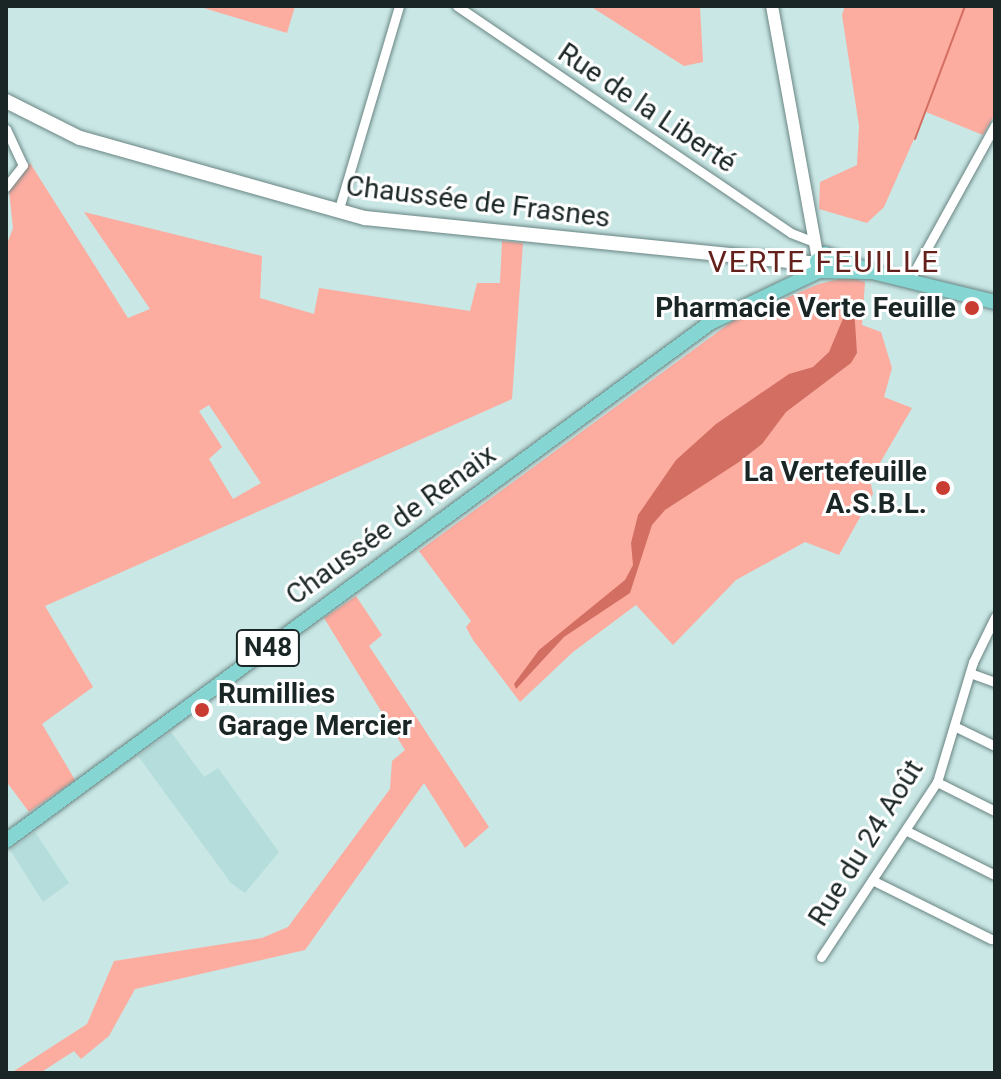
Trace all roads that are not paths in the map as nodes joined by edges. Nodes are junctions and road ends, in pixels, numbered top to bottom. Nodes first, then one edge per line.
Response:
1 (399, 6) edge
2 (457, 6) edge
3 (772, 6) edge
4 (6, 101) edge
5 (995, 125) edge
6 (6, 129) edge
7 (6, 187) edge
8 (338, 212) junction
9 (814, 242) junction
10 (766, 260) junction
11 (824, 263) junction
12 (909, 281) junction
13 (783, 286) junction
14 (995, 302) edge
15 (995, 617) edge
16 (970, 673) junction
17 (995, 682) edge
18 (954, 726) junction
19 (995, 746) edge
20 (937, 782) junction
21 (995, 811) edge
22 (907, 831) junction
23 (6, 841) edge
24 (995, 875) edge
25 (872, 880) junction
26 (991, 939) dead end
27 (821, 957) dead end

1 - 8 street
2 - 9 street, Rue de la Liberté
3 - 9 street
4 - 8 main road, Chaussée de Frasnes
5 - 12 street
6 - 7 street
8 - 10 main road, Chaussée de Frasnes
9 - 11 street
10 - 11 main road, Chaussée de Frasnes
10 - 13 main road
11 - 12 main road, Chaussée de Renaix / N48
11 - 13 main road, Chaussée de Renaix / N48
12 - 14 main road, Chaussée de Renaix / N48
13 - 23 main road, Chaussée de Renaix / N48
15 - 16 street, Rue du 24 Août
16 - 17 street
16 - 18 street, Rue du 24 Août
18 - 19 street
18 - 20 street, Rue du 24 Août
20 - 21 street
20 - 22 street, Rue du 24 Août
22 - 24 street
22 - 25 street, Rue du 24 Août
25 - 26 street
25 - 27 street, Rue du 24 Août

